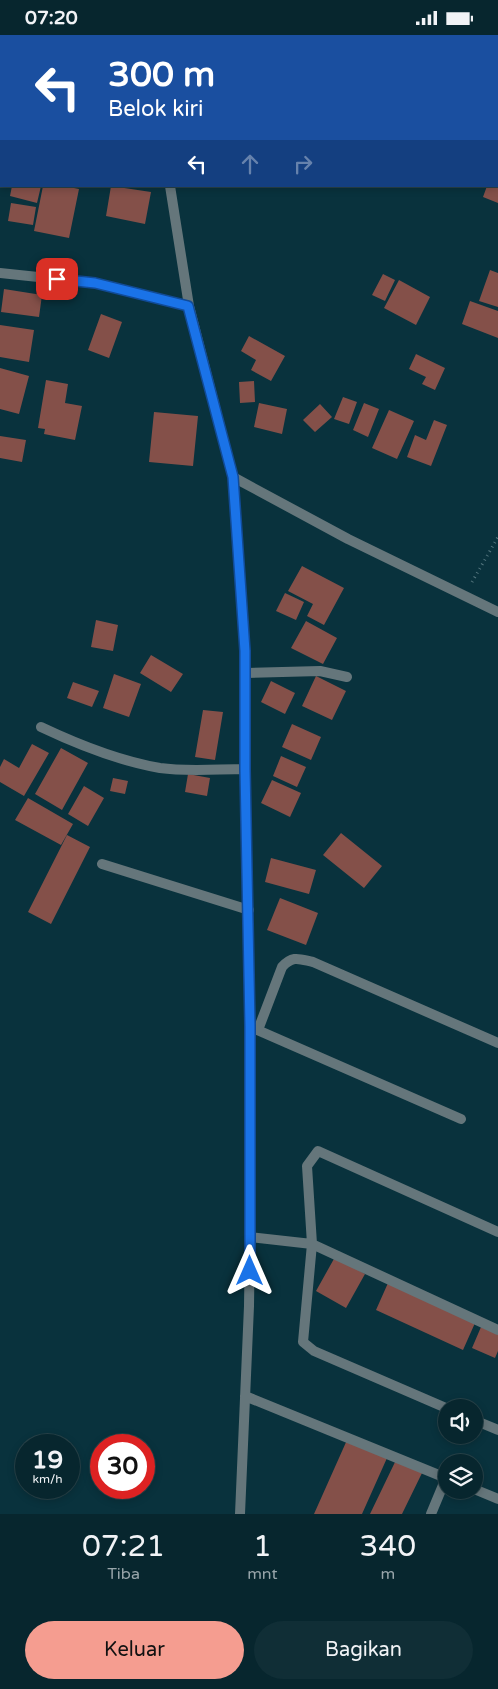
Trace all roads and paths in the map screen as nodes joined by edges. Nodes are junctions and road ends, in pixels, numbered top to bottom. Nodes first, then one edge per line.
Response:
1 (170, 187) edge
2 (0, 273) edge
3 (188, 306) junction
4 (233, 477) junction
5 (498, 537) edge
6 (464, 596) junction
7 (498, 612) edge
8 (246, 673) junction
9 (347, 677) dead end
10 (41, 727) dead end
11 (245, 769) junction
12 (102, 864) dead end
13 (249, 910) junction
14 (254, 1028) junction
15 (498, 1043) edge
16 (461, 1119) dead end
17 (498, 1232) edge
18 (250, 1237) junction
19 (312, 1244) junction
20 (498, 1330) edge
21 (245, 1396) junction
22 (438, 1405) edge
23 (483, 1424) edge
24 (498, 1430) edge
25 (438, 1475) edge
26 (483, 1493) edge
27 (438, 1497) edge
28 (498, 1499) edge
29 (240, 1514) edge
30 (431, 1514) edge

1 - 3 street
2 - 3 street
3 - 4 street
4 - 6 street
4 - 8 street
5 - 6 path
6 - 7 street
8 - 9 street
8 - 11 street
10 - 11 street
11 - 13 street
12 - 13 street
13 - 14 street
14 - 15 street
14 - 16 street
14 - 18 street
17 - 19 street
18 - 19 street
18 - 21 street
19 - 20 street
19 - 22 street
21 - 25 street
21 - 29 street
23 - 24 street
26 - 28 street
27 - 30 street

